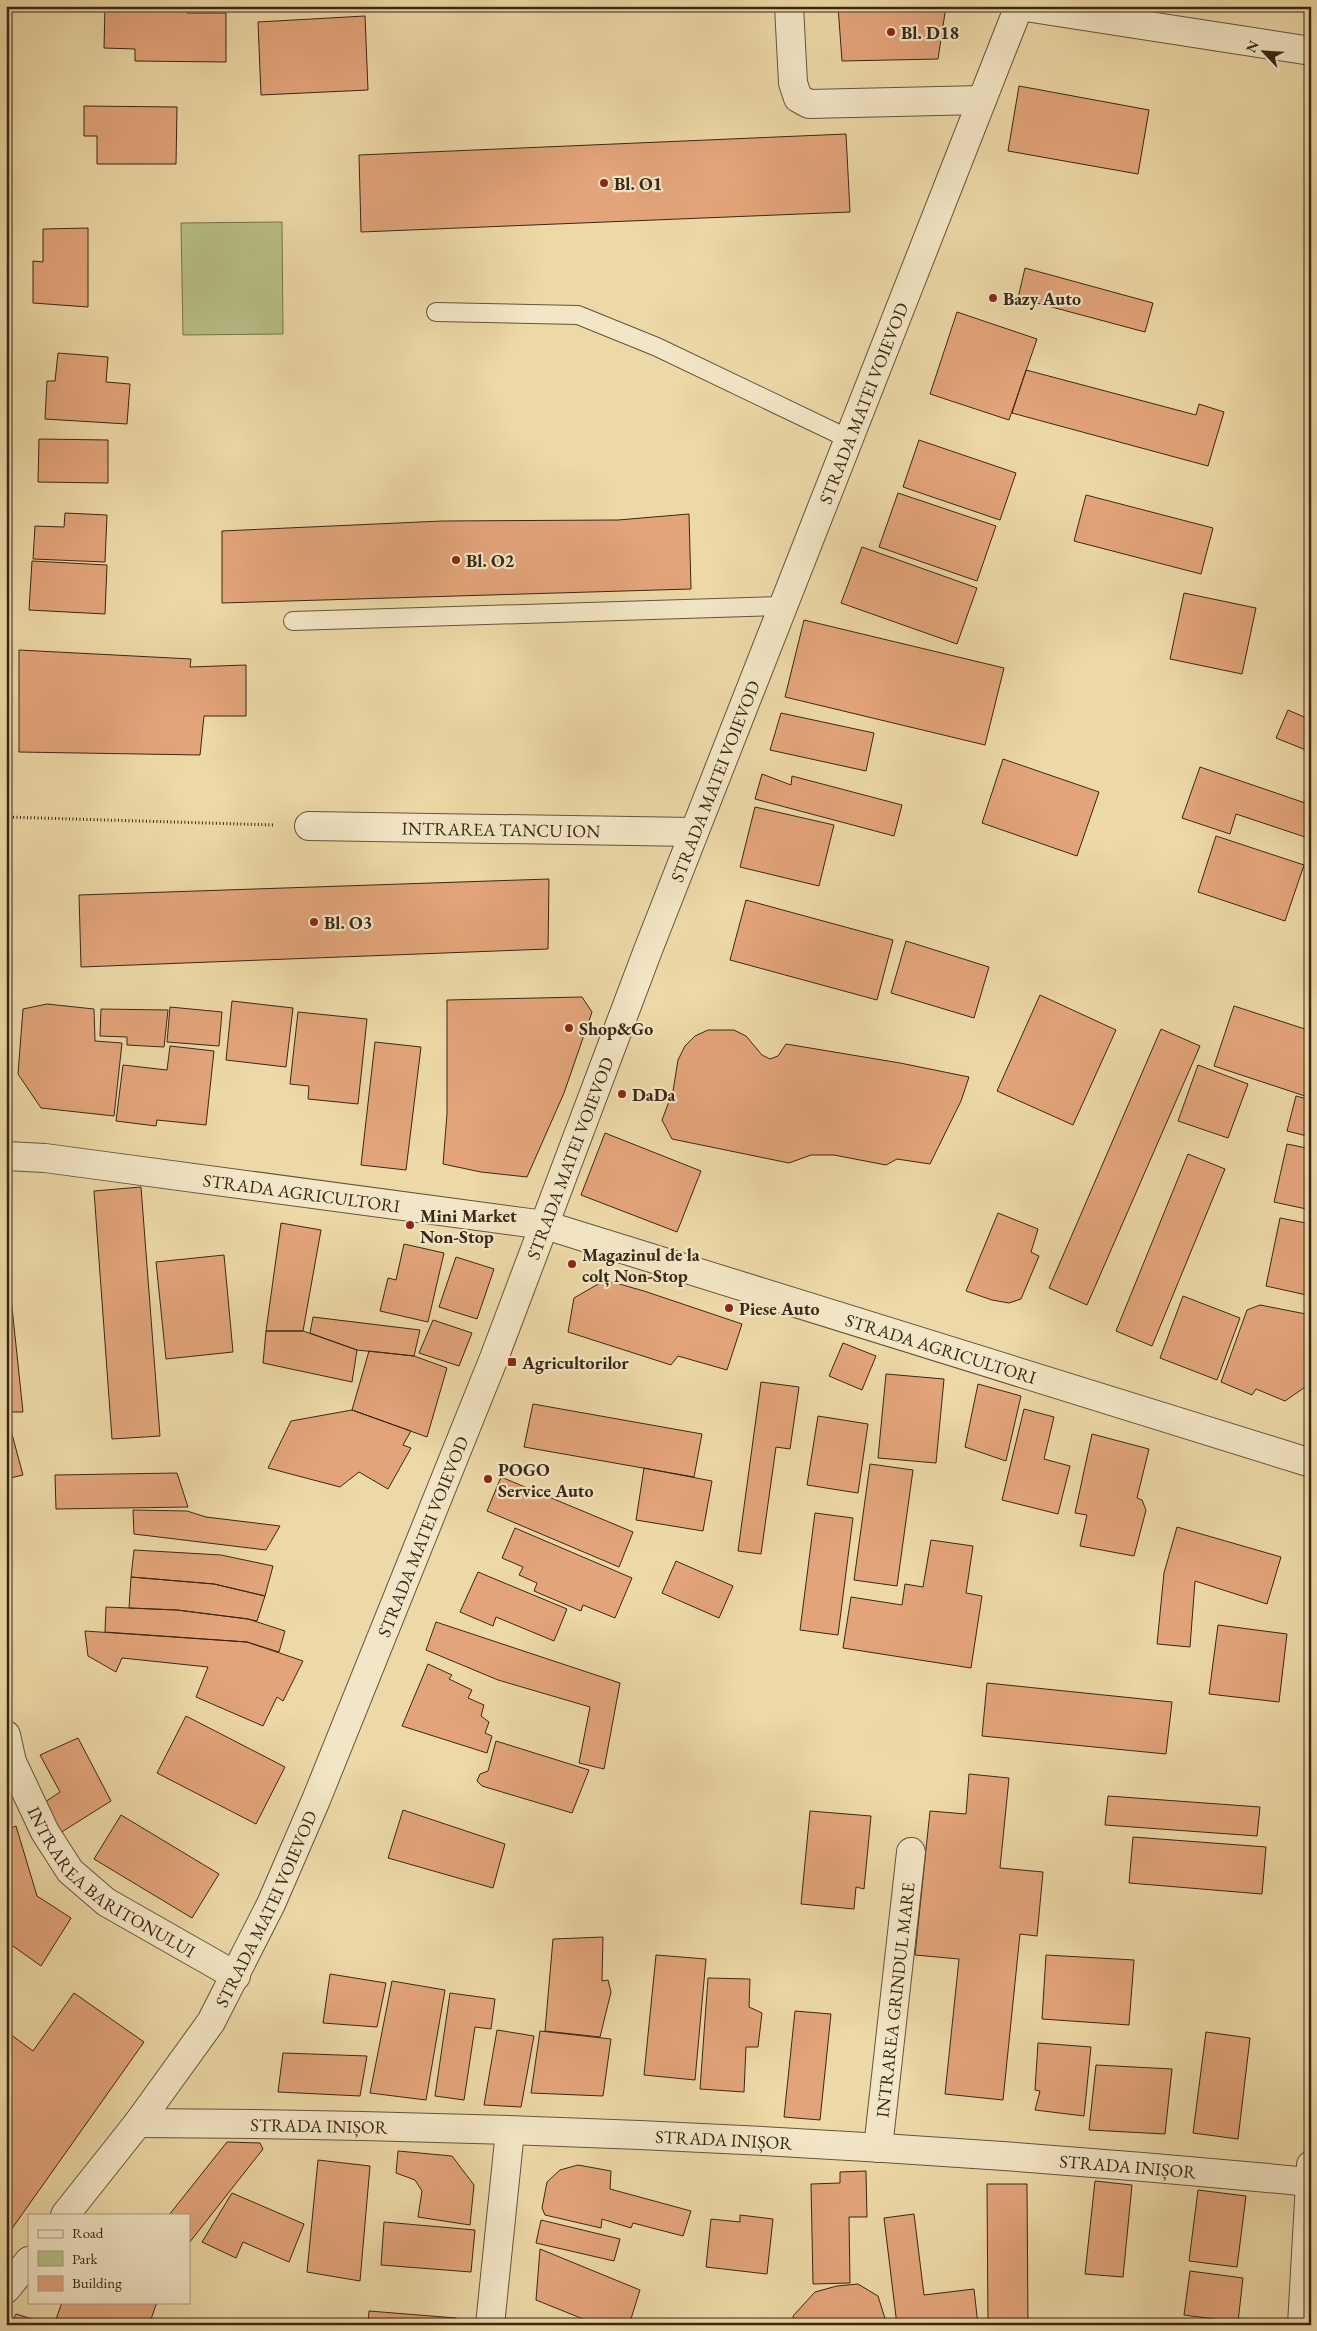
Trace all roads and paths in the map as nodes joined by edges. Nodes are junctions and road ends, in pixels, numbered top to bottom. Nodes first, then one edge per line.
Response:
1 (789, 6) edge
2 (1019, 6) edge
3 (1311, 51) edge
4 (982, 100) junction
5 (436, 312) dead end
6 (849, 439) junction
7 (782, 606) junction
8 (293, 621) dead end
9 (6, 816) edge
10 (309, 826) joint
11 (694, 832) junction
12 (6, 1156) edge
13 (545, 1225) junction
14 (1311, 1463) edge
15 (6, 1735) edge
16 (912, 1852) dead end
17 (236, 1976) junction
18 (138, 2123) junction
19 (510, 2131) junction
20 (878, 2148) junction
21 (1310, 2174) edge
22 (66, 2214) edge
23 (28, 2262) edge
24 (6, 2289) edge
25 (490, 2325) edge
26 (1302, 2325) edge

1 - 4 street
2 - 3 street
2 - 4 street, STRADA MATEI VOIEVOD
4 - 6 street, STRADA MATEI VOIEVOD
5 - 6 lane
6 - 7 street, STRADA MATEI VOIEVOD
7 - 8 lane
7 - 11 street, STRADA MATEI VOIEVOD
9 - 10 path
10 - 11 street, INTRAREA TANCU ION
11 - 13 street, STRADA MATEI VOIEVOD
12 - 13 street, STRADA AGRICULTORI
13 - 14 street, STRADA AGRICULTORI
13 - 17 street, STRADA MATEI VOIEVOD
15 - 17 street, INTRAREA BARITONULUI
16 - 20 street, INTRAREA GRINDUL MARE
17 - 18 street, STRADA MATEI VOIEVOD
18 - 19 street, STRADA INIȘOR
18 - 22 street, STRADA MATEI VOIEVOD
19 - 20 street, STRADA INIȘOR
19 - 25 street
20 - 21 street, STRADA INIȘOR
21 - 26 street
23 - 24 street

